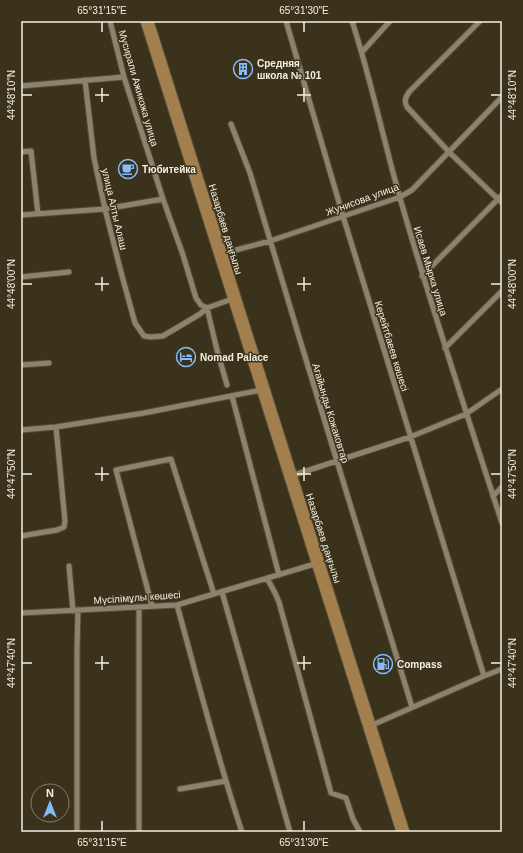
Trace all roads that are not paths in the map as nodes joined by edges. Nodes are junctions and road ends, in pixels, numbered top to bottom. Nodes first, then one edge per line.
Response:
1 (110, 21) edge
2 (144, 21) edge
3 (150, 21) edge
4 (286, 21) edge
5 (352, 21) edge
6 (390, 21) edge
7 (480, 21) edge
8 (362, 52) junction
9 (124, 77) junction
10 (85, 80) junction
11 (21, 86) edge
12 (502, 97) edge
13 (232, 124) dead end
14 (21, 152) edge
15 (449, 152) junction
16 (400, 197) junction
17 (163, 199) junction
18 (501, 199) edge
19 (105, 209) junction
20 (38, 214) junction
21 (21, 215) edge
22 (342, 216) junction
23 (270, 241) junction
24 (221, 254) junction
25 (69, 272) dead end
26 (422, 276) junction
27 (21, 277) edge
28 (502, 292) edge
29 (232, 300) junction
30 (207, 308) junction
31 (445, 348) junction
32 (49, 363) dead end
33 (21, 365) edge
34 (227, 385) dead end
35 (502, 389) edge
36 (260, 390) junction
37 (232, 396) junction
38 (466, 414) junction
39 (56, 427) junction
40 (21, 430) edge
41 (410, 437) junction
42 (337, 460) junction
43 (291, 476) junction
44 (502, 487) edge
45 (493, 496) junction
46 (502, 523) edge
47 (21, 536) edge
48 (318, 563) junction
49 (69, 566) dead end
50 (279, 575) junction
51 (267, 578) junction
52 (222, 592) junction
53 (214, 594) junction
54 (176, 605) junction
55 (152, 606) junction
56 (139, 607) junction
57 (75, 610) junction
58 (21, 613) edge
59 (502, 669) edge
60 (484, 676) junction
61 (412, 707) junction
62 (370, 726) junction
63 (226, 781) junction
64 (180, 789) dead end
65 (77, 832) edge
66 (139, 832) edge
67 (242, 832) edge
68 (290, 832) edge
69 (360, 832) edge
70 (400, 832) edge
71 (406, 832) edge

1 - 9 street, Мусирали Ажикожа улица
2 - 24 main road, Назарбаев даңғылы
3 - 24 main road, Назарбаев даңғылы
4 - 22 street, Керейтбаеев көшесі
5 - 8 street, Исаев Мырка улица
6 - 8 street
7 - 15 street
8 - 16 street, Исаев Мырка улица
9 - 10 street
9 - 17 street, Мусирали Ажикожа улица
10 - 11 street
10 - 19 street, улица Алты Алаш
12 - 15 street, Жунисова улица
13 - 23 street, Агайынды Кожаковтар
14 - 20 street
15 - 16 street, Жунисова улица
15 - 18 street
16 - 22 street, Жунисова улица
16 - 26 street, Исаев Мырка улица
17 - 19 street
17 - 30 street, Мусирали Ажикожа улица
18 - 26 street
19 - 20 street
19 - 30 street, улица Алты Алаш
20 - 21 street
22 - 23 street, Жунисова улица
22 - 41 street, Керейтбаеев көшесі
23 - 24 street, Жунисова улица
23 - 42 street, Агайынды Кожаковтар
24 - 29 main road, Назарбаев даңғылы
24 - 43 main road, Назарбаев даңғылы
25 - 27 street
26 - 31 street, Исаев Мырка улица
28 - 31 street
29 - 30 street
29 - 36 main road, Назарбаев даңғылы
30 - 34 street, Мусирали Ажикожа улица
31 - 38 street, Исаев Мырка улица
32 - 33 street
35 - 38 street
36 - 37 street
36 - 43 main road, Назарбаев даңғылы
37 - 39 street
37 - 50 street
38 - 41 street
38 - 45 street, Исаев Мырка улица
39 - 40 street
39 - 47 street
41 - 42 street
41 - 60 street, Керейтбаеев көшесі
42 - 43 street
42 - 61 street, Агайынды Кожаковтар
43 - 48 main road, Назарбаев даңғылы
44 - 45 street
45 - 46 street, Исаев Мырка улица
48 - 50 street, Мүсілімұлы көшесі
48 - 62 main road, Назарбаев даңғылы
49 - 57 street
50 - 51 street, Мүсілімұлы көшесі
51 - 52 street, Мүсілімұлы көшесі
51 - 69 street
52 - 53 street, Мүсілімұлы көшесі
52 - 68 street
53 - 54 street, Мүсілімұлы көшесі
53 - 55 street
54 - 55 street, Мүсілімұлы көшесі
54 - 63 street
55 - 56 street, Мүсілімұлы көшесі
56 - 57 street, Мүсілімұлы көшесі
56 - 66 street
57 - 58 street, Мүсілімұлы көшесі
57 - 65 street
59 - 60 street
60 - 61 street
61 - 62 street
62 - 70 main road, Назарбаев даңғылы
62 - 71 main road, Назарбаев даңғылы
63 - 64 street
63 - 67 street

